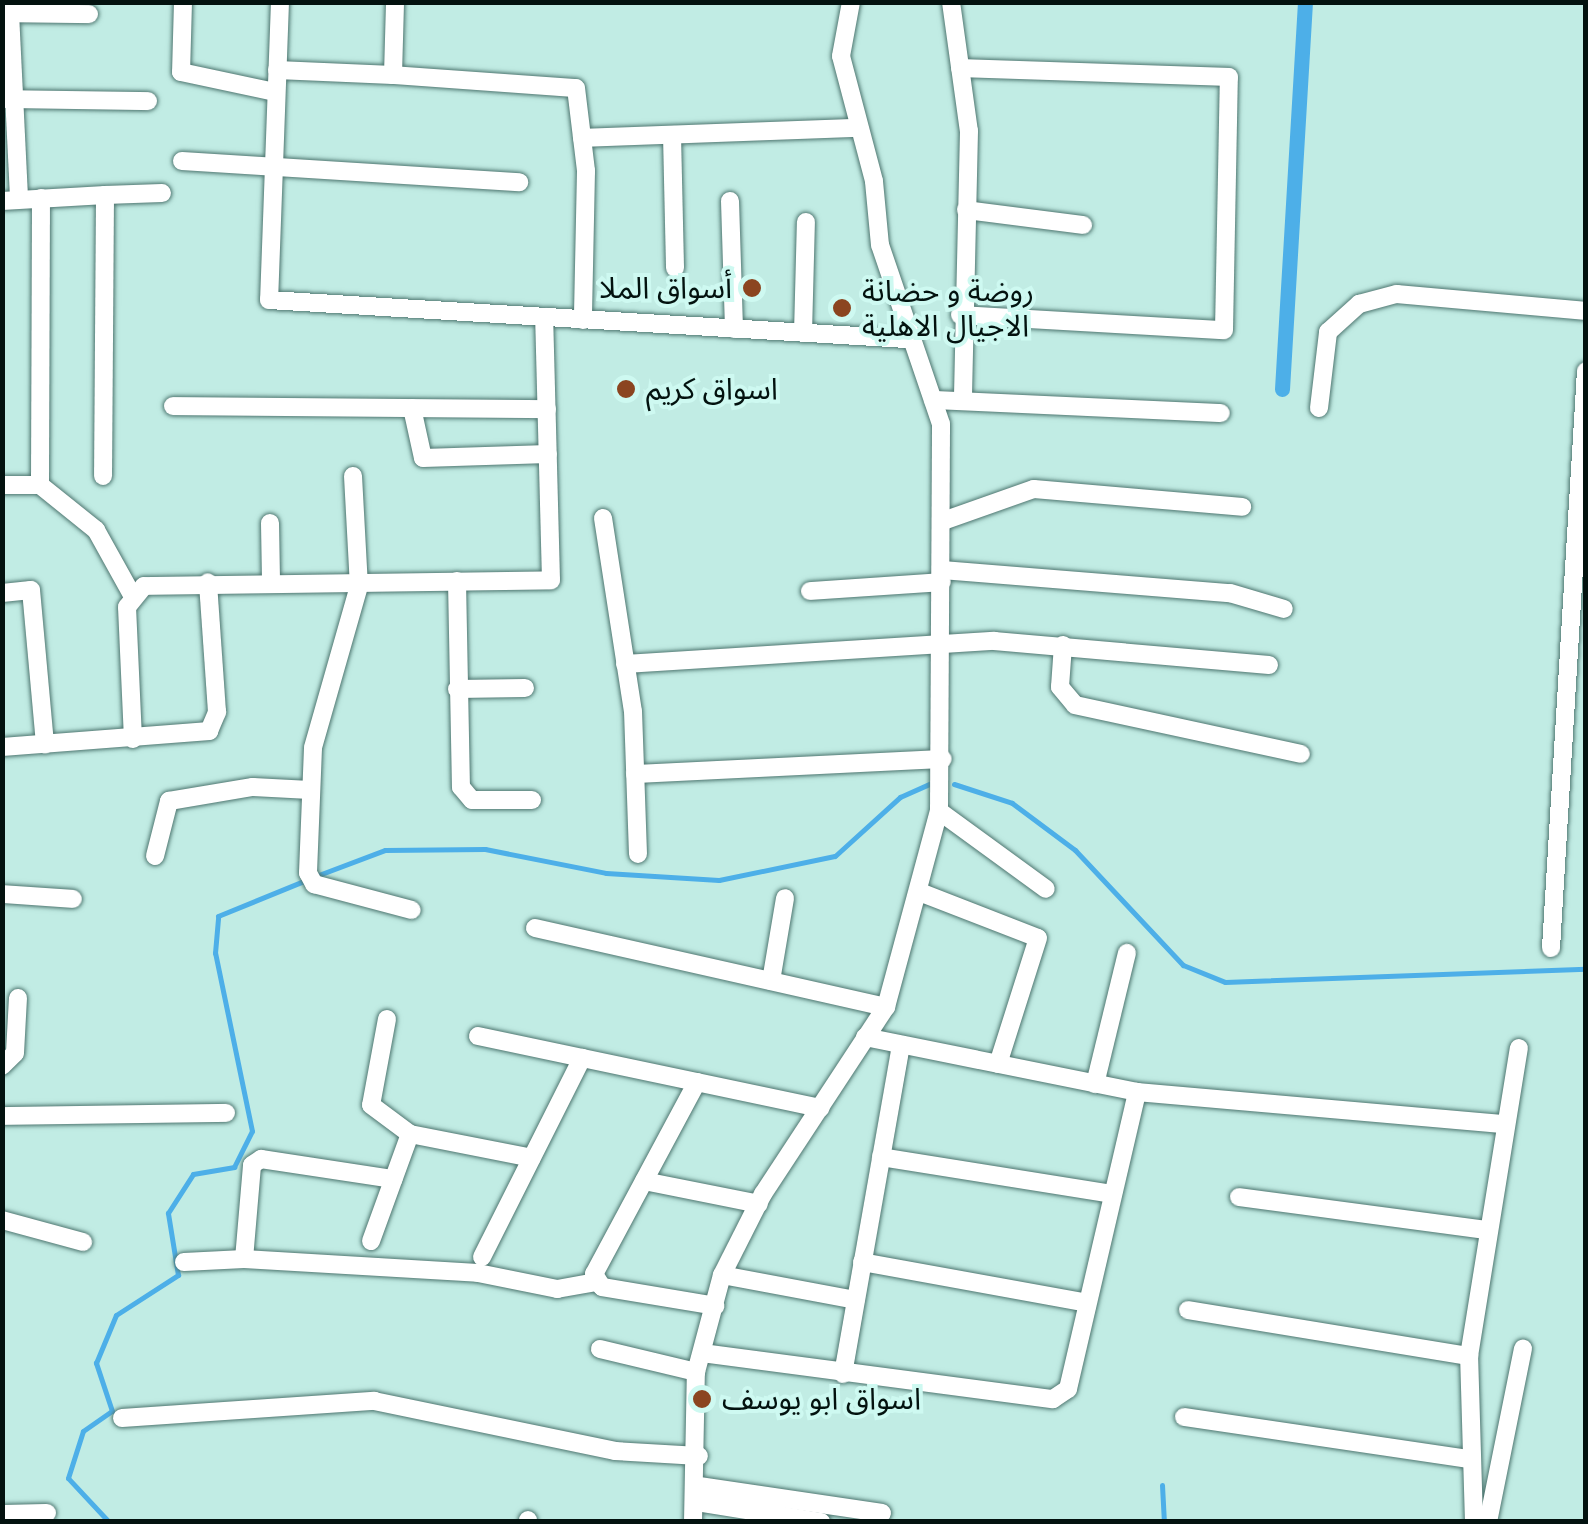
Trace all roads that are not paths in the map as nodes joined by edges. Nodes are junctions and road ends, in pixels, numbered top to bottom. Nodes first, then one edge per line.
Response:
1 (182, 2) edge
2 (280, 2) edge
3 (395, 2) edge
4 (850, 2) edge
5 (951, 2) edge
6 (6, 13) edge
7 (88, 14) dead end
8 (960, 68) junction
9 (277, 70) junction
10 (392, 75) junction
11 (275, 92) junction
12 (8, 99) edge
13 (148, 101) dead end
14 (857, 128) junction
15 (672, 135) junction
16 (582, 138) junction
17 (182, 161) dead end
18 (272, 166) junction
19 (519, 182) dead end
20 (162, 193) dead end
21 (106, 194) junction
22 (41, 198) junction
23 (11, 200) edge
24 (730, 201) dead end
25 (966, 210) junction
26 (806, 222) dead end
27 (1083, 225) dead end
28 (675, 268) dead end
29 (1586, 311) edge
30 (960, 315) junction
31 (544, 318) junction
32 (583, 320) junction
33 (734, 329) junction
34 (803, 333) junction
35 (907, 339) junction
36 (1586, 371) edge
37 (933, 400) junction
38 (963, 401) junction
39 (172, 406) dead end
40 (412, 408) junction
41 (1319, 408) dead end
42 (546, 409) junction
43 (1221, 413) dead end
44 (548, 454) junction
45 (103, 476) dead end
46 (353, 476) dead end
47 (2, 485) edge
48 (40, 485) junction
49 (1242, 507) dead end
50 (603, 518) dead end
51 (943, 522) junction
52 (270, 523) dead end
53 (942, 576) junction
54 (270, 578) junction
55 (1580, 578) edge
56 (457, 581) junction
57 (208, 582) junction
58 (360, 586) junction
59 (810, 591) dead end
60 (2, 594) edge
61 (132, 595) junction
62 (1284, 609) dead end
63 (1063, 645) junction
64 (942, 646) junction
65 (626, 664) junction
66 (1269, 665) dead end
67 (525, 688) dead end
68 (457, 689) junction
69 (133, 739) junction
70 (45, 744) junction
71 (2, 747) edge
72 (1300, 754) dead end
73 (943, 760) junction
74 (635, 774) junction
75 (310, 790) junction
76 (532, 800) dead end
77 (938, 811) junction
78 (638, 854) dead end
79 (155, 856) dead end
80 (1046, 889) dead end
81 (922, 893) junction
82 (2, 894) edge
83 (786, 898) dead end
84 (73, 899) dead end
85 (412, 910) dead end
86 (535, 928) dead end
87 (1551, 948) dead end
88 (1128, 953) dead end
89 (771, 982) junction
90 (18, 998) dead end
91 (886, 1008) junction
92 (387, 1019) dead end
93 (478, 1036) dead end
94 (865, 1037) junction
95 (901, 1045) junction
96 (1519, 1048) dead end
97 (582, 1058) junction
98 (998, 1064) junction
99 (2, 1066) edge
100 (697, 1082) junction
101 (1095, 1084) junction
102 (1137, 1092) junction
103 (822, 1108) junction
104 (226, 1113) dead end
105 (2, 1116) edge
106 (1505, 1124) junction
107 (410, 1134) junction
108 (881, 1156) junction
109 (532, 1158) junction
110 (393, 1180) junction
111 (644, 1181) junction
112 (1112, 1194) junction
113 (1239, 1197) dead end
114 (758, 1204) junction
115 (2, 1220) edge
116 (1485, 1230) junction
117 (371, 1241) dead end
118 (83, 1242) dead end
119 (482, 1257) dead end
120 (244, 1260) junction
121 (184, 1262) dead end
122 (862, 1262) junction
123 (722, 1275) junction
124 (595, 1282) junction
125 (856, 1300) junction
126 (1087, 1303) junction
127 (715, 1306) junction
128 (1188, 1310) dead end
129 (1522, 1348) dead end
130 (600, 1349) dead end
131 (1469, 1356) junction
132 (699, 1362) junction
133 (843, 1374) junction
134 (1184, 1417) dead end
135 (122, 1418) dead end
136 (699, 1456) junction
137 (1469, 1459) junction
138 (698, 1494) junction
139 (47, 1513) dead end
140 (882, 1513) dead end
141 (2, 1514) edge
142 (692, 1522) edge
143 (821, 1522) edge
144 (1474, 1522) edge
145 (1488, 1522) edge

1 - 11 street
2 - 9 street
3 - 10 street
4 - 14 street
5 - 8 street
6 - 7 street
6 - 12 street
8 - 25 street
8 - 30 street
9 - 10 street
9 - 11 street
10 - 16 street
11 - 18 street
12 - 13 street
12 - 23 street
14 - 15 street
14 - 35 street
15 - 16 street
15 - 28 street
16 - 32 street
17 - 18 street
18 - 19 street
18 - 31 street
20 - 21 street
21 - 22 street
21 - 45 street
22 - 23 street
22 - 48 street
24 - 33 street
25 - 27 street
25 - 30 street
26 - 34 street
29 - 41 street
30 - 38 street
31 - 32 street
31 - 42 street
32 - 33 street
33 - 34 street
34 - 35 street
35 - 37 street
36 - 55 street
37 - 38 street
37 - 51 street
38 - 43 street
39 - 40 street
40 - 42 street
40 - 44 street
42 - 44 street
44 - 56 street
46 - 58 street
47 - 48 street
48 - 61 street
49 - 51 street
50 - 65 street
51 - 53 street
52 - 54 street
53 - 59 street
53 - 62 street
53 - 64 street
54 - 57 street
54 - 58 street
55 - 87 street
56 - 58 street
56 - 68 street
57 - 61 street
57 - 69 street
58 - 75 street
60 - 70 street
61 - 69 street
63 - 64 street
63 - 66 street
63 - 72 street
64 - 65 street
64 - 73 street
65 - 74 street
67 - 68 street
68 - 76 street
69 - 70 street
70 - 71 street
73 - 74 street
73 - 77 street
74 - 78 street
75 - 79 street
75 - 85 street
77 - 80 street
77 - 81 street
81 - 91 street
81 - 98 street
82 - 84 street
83 - 89 street
86 - 89 street
88 - 101 street
89 - 91 street
90 - 99 street
91 - 94 street
92 - 107 street
93 - 97 street
94 - 95 street
94 - 103 street
95 - 98 street
95 - 108 street
96 - 106 street
97 - 100 street
97 - 109 street
98 - 101 street
100 - 103 street
100 - 111 street
101 - 102 street
102 - 106 street
102 - 112 street
103 - 114 street
104 - 105 street
106 - 116 street
107 - 109 street
107 - 110 street
108 - 112 street
108 - 122 street
109 - 119 street
110 - 117 street
110 - 120 street
111 - 114 street
111 - 124 street
112 - 126 street
113 - 116 street
114 - 123 street
115 - 118 street
116 - 131 street
120 - 121 street
120 - 124 street
122 - 125 street
122 - 126 street
123 - 125 street
123 - 127 street
124 - 127 street
125 - 133 street
126 - 133 street
127 - 132 street
128 - 131 street
129 - 145 street
130 - 132 street
131 - 137 street
132 - 133 street
132 - 136 street
134 - 137 street
135 - 136 street
136 - 138 street
137 - 144 street
138 - 140 street
138 - 142 street
138 - 143 street
139 - 141 street

